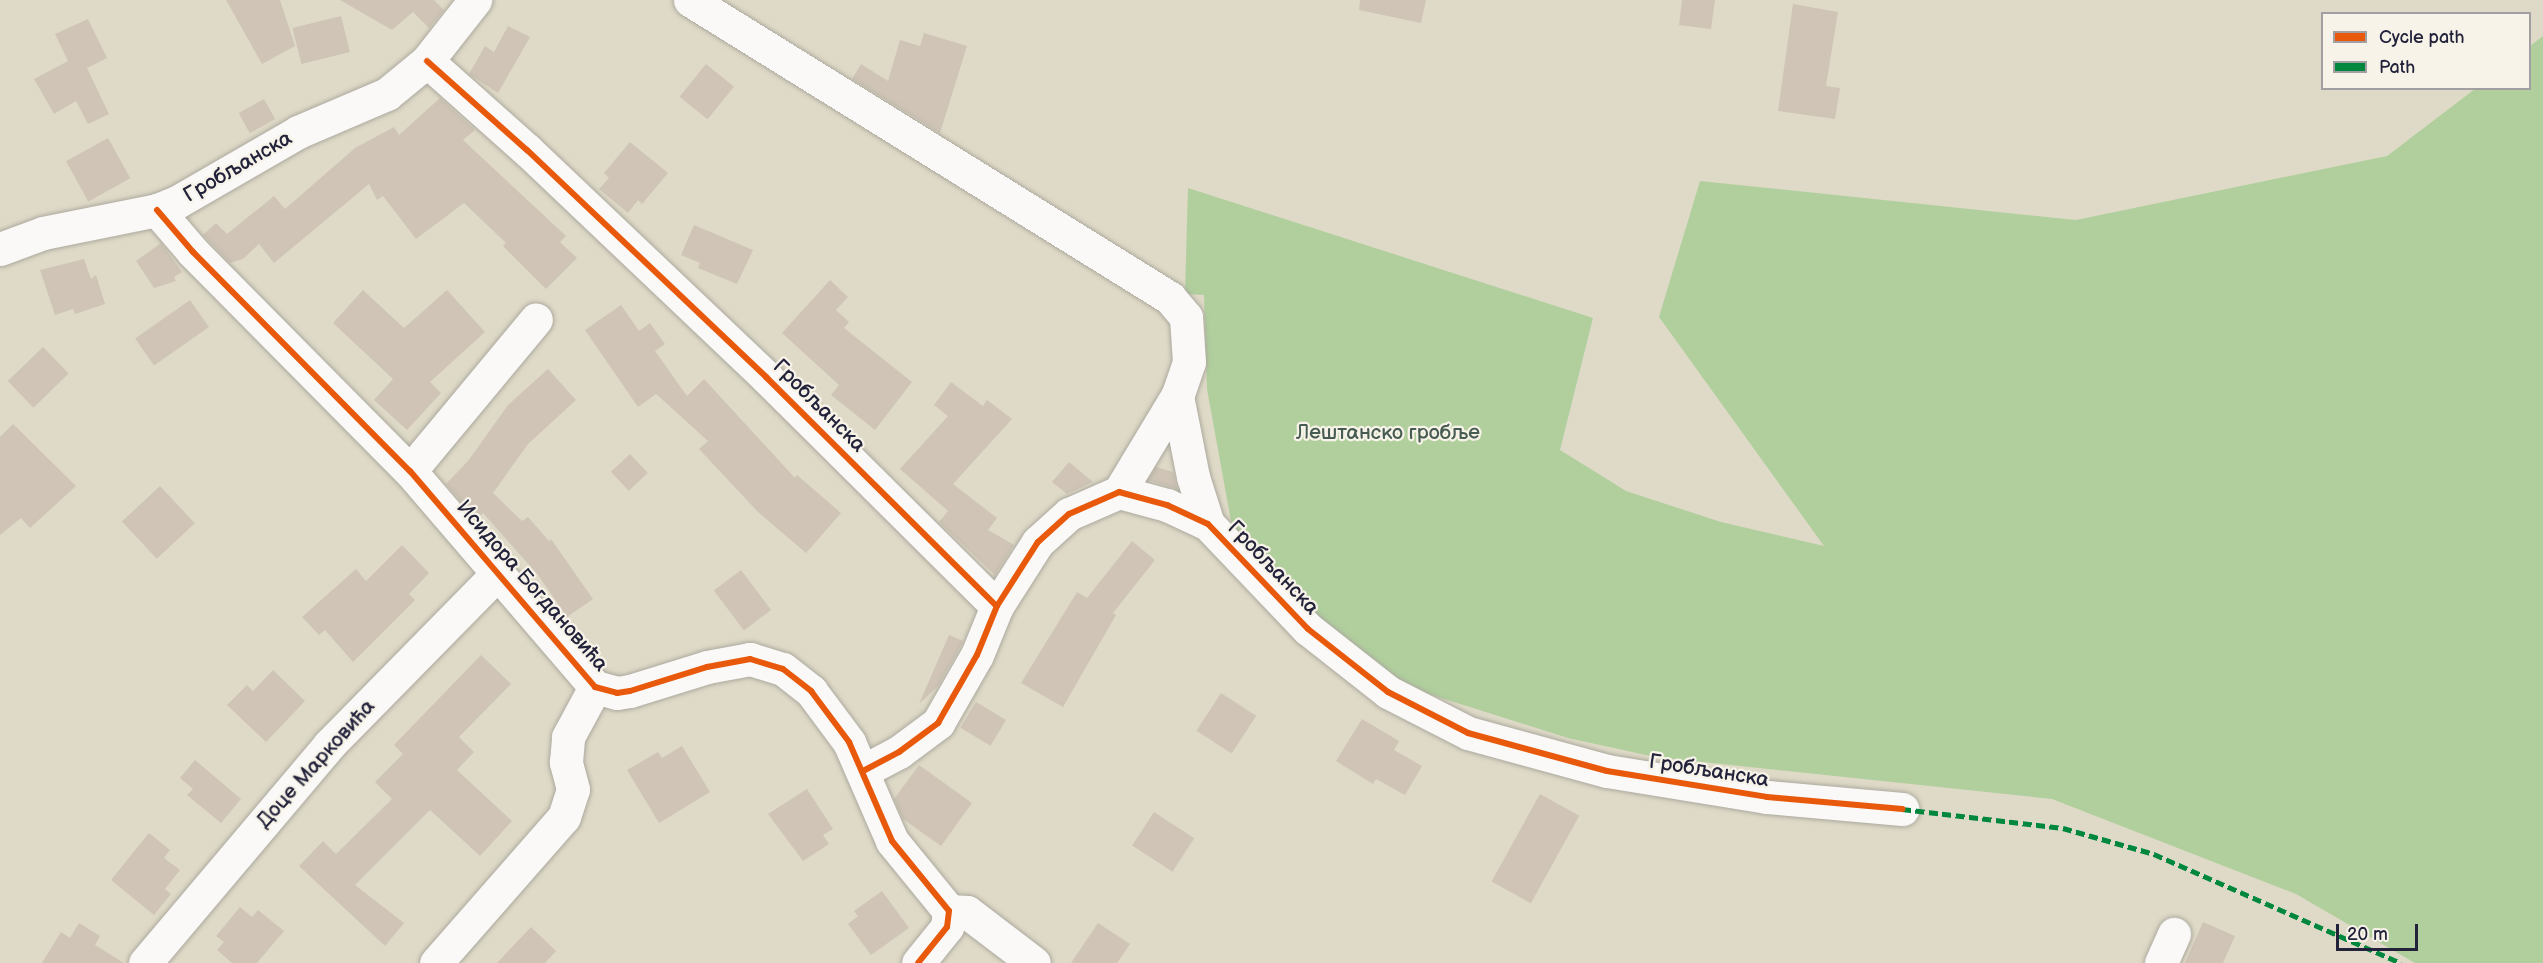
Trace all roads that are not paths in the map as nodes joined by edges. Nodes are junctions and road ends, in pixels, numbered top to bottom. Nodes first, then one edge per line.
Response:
1 (475, 0) edge
2 (690, 0) edge
3 (427, 62) junction
4 (157, 210) junction
5 (0, 249) edge
6 (536, 319) dead end
7 (1177, 396) junction
8 (410, 471) junction
9 (1119, 492) junction
10 (1208, 524) junction
11 (497, 574) junction
12 (997, 606) junction
13 (596, 687) junction
14 (863, 771) junction
15 (1902, 809) dead end
16 (949, 911) junction
17 (145, 963) edge
18 (436, 963) edge
19 (918, 963) edge
20 (1034, 963) edge

1 - 3 street, Гробљанска
2 - 7 street
3 - 4 street, Гробљанска
3 - 12 street, Гробљанска
4 - 5 street, Гробљанска
4 - 8 street, Исидора Богдановића
6 - 8 street
7 - 9 street
7 - 10 street
8 - 11 street, Исидора Богдановића
9 - 10 street, Гробљанска
9 - 12 street
10 - 15 street, Гробљанска
11 - 13 street, Исидора Богдановића
11 - 17 street, Доце Марковића
12 - 14 street
13 - 14 street, Исидора Богдановића
13 - 18 street
14 - 16 street, Исидора Богдановића
16 - 19 street
16 - 20 street

